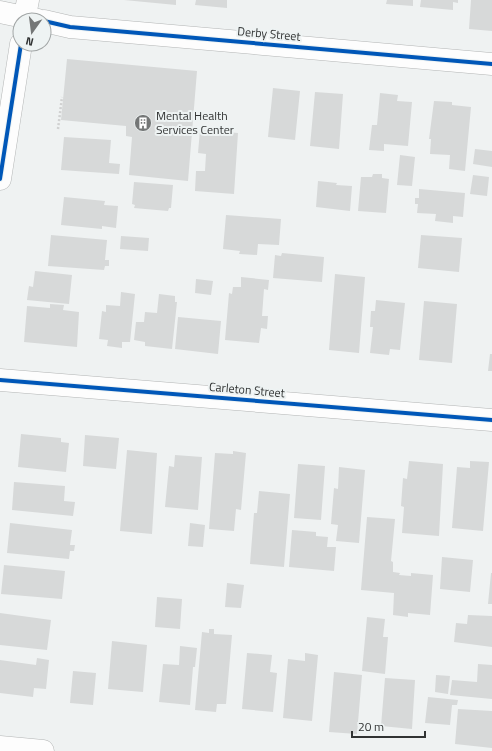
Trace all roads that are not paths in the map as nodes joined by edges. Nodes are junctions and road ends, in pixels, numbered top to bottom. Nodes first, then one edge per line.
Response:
1 (0, 12) edge
2 (12, 14) edge
3 (52, 22) edge
4 (20, 52) edge
5 (492, 64) edge
6 (0, 179) edge
7 (0, 380) edge
8 (492, 420) edge
9 (0, 748) edge
10 (43, 751) edge

1 - 2 street, Derby Street
3 - 5 street, Derby Street
4 - 6 street
7 - 8 street, Carleton Street
9 - 10 street

